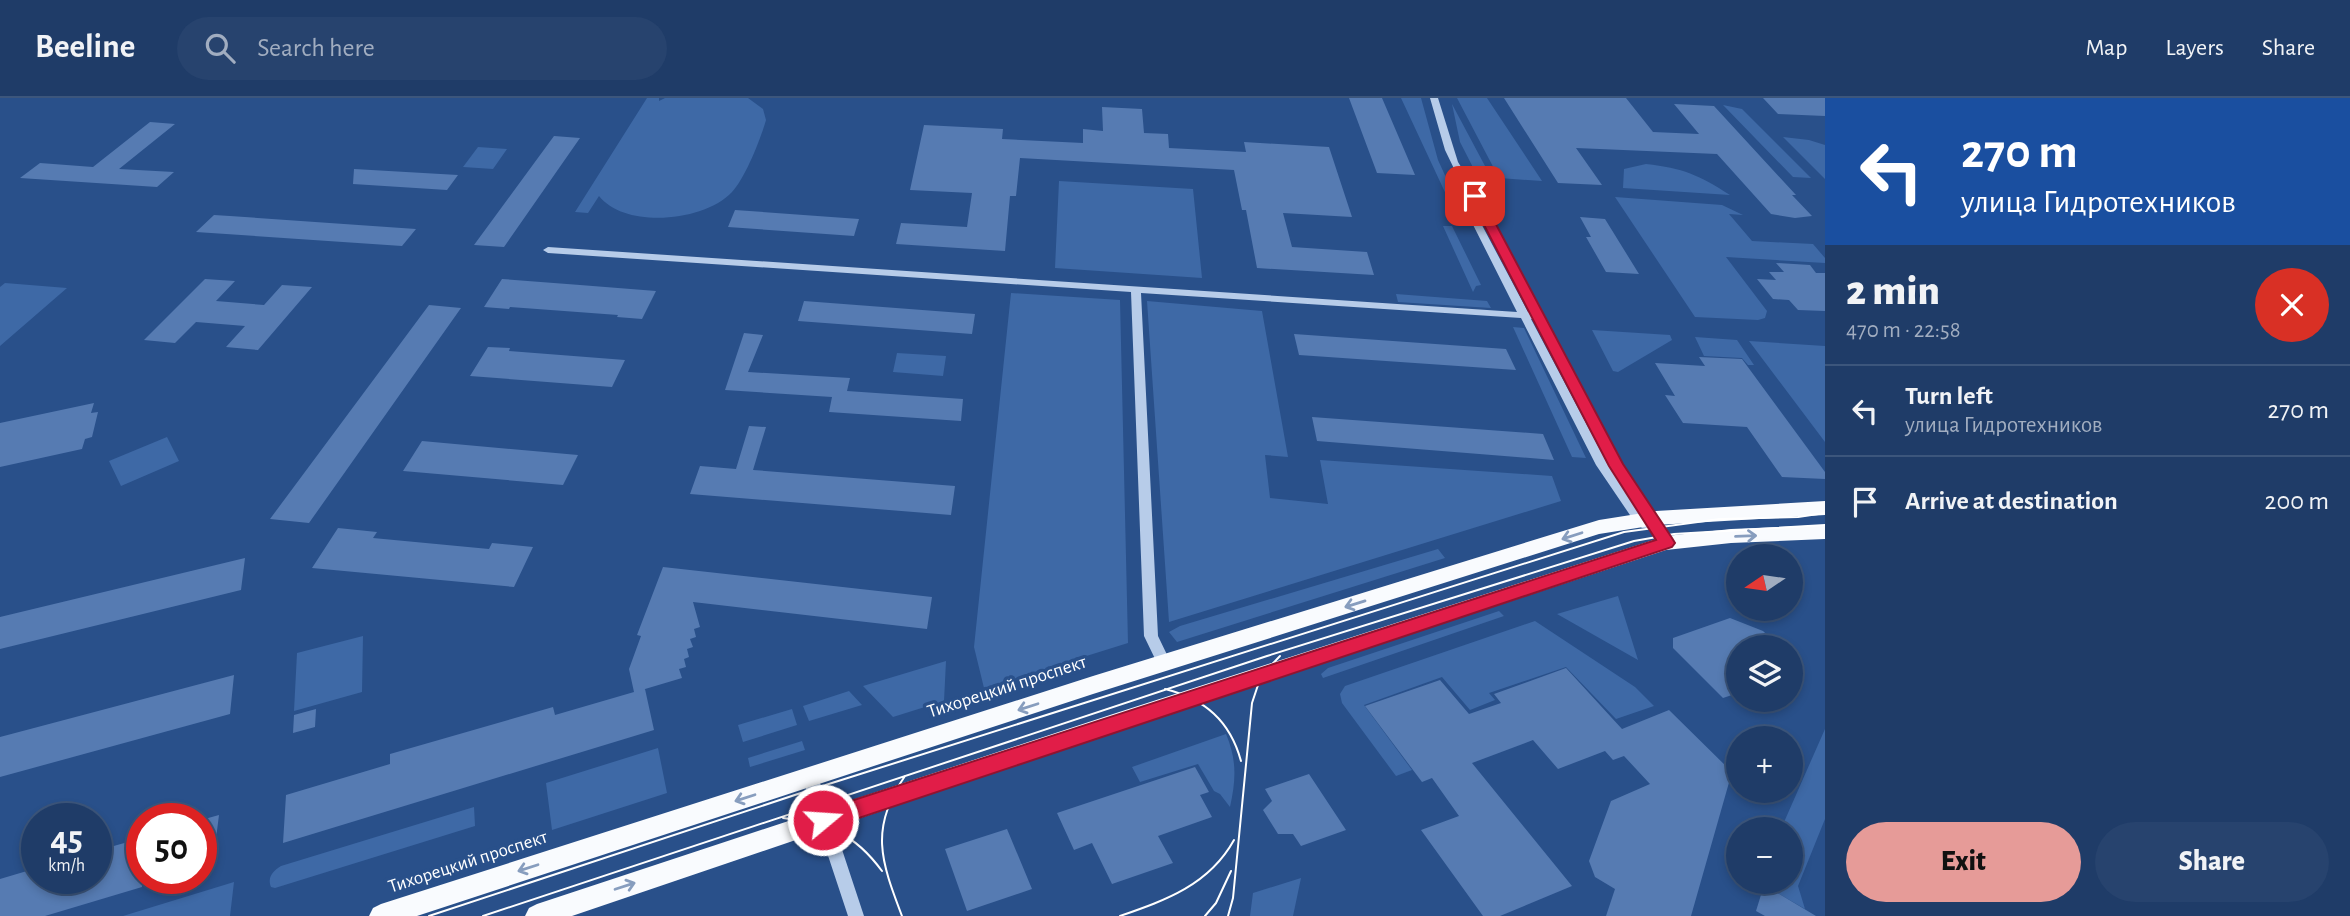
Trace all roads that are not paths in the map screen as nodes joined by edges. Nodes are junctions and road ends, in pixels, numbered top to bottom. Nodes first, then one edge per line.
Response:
1 (1434, 98) edge
2 (548, 250) dead end
3 (1136, 289) junction
4 (1530, 316) junction
5 (1825, 508) edge
6 (1645, 517) junction
7 (1825, 532) edge
8 (1672, 542) junction
9 (1164, 663) junction
10 (810, 777) junction
11 (823, 820) junction
12 (381, 916) edge
13 (537, 916) edge
14 (856, 916) edge

1 - 4 street
2 - 3 street
3 - 4 street
3 - 9 street
4 - 6 street
5 - 6 main road, Тихорецкий проспект
6 - 8 street
6 -> 9 main road, Тихорецкий проспект
8 -> 7 main road
8 - 11 main road
9 -> 10 main road, Тихорецкий проспект
10 - 11 street
10 -> 12 main road, Тихорецкий проспект
13 -> 11 main road
11 - 14 street

